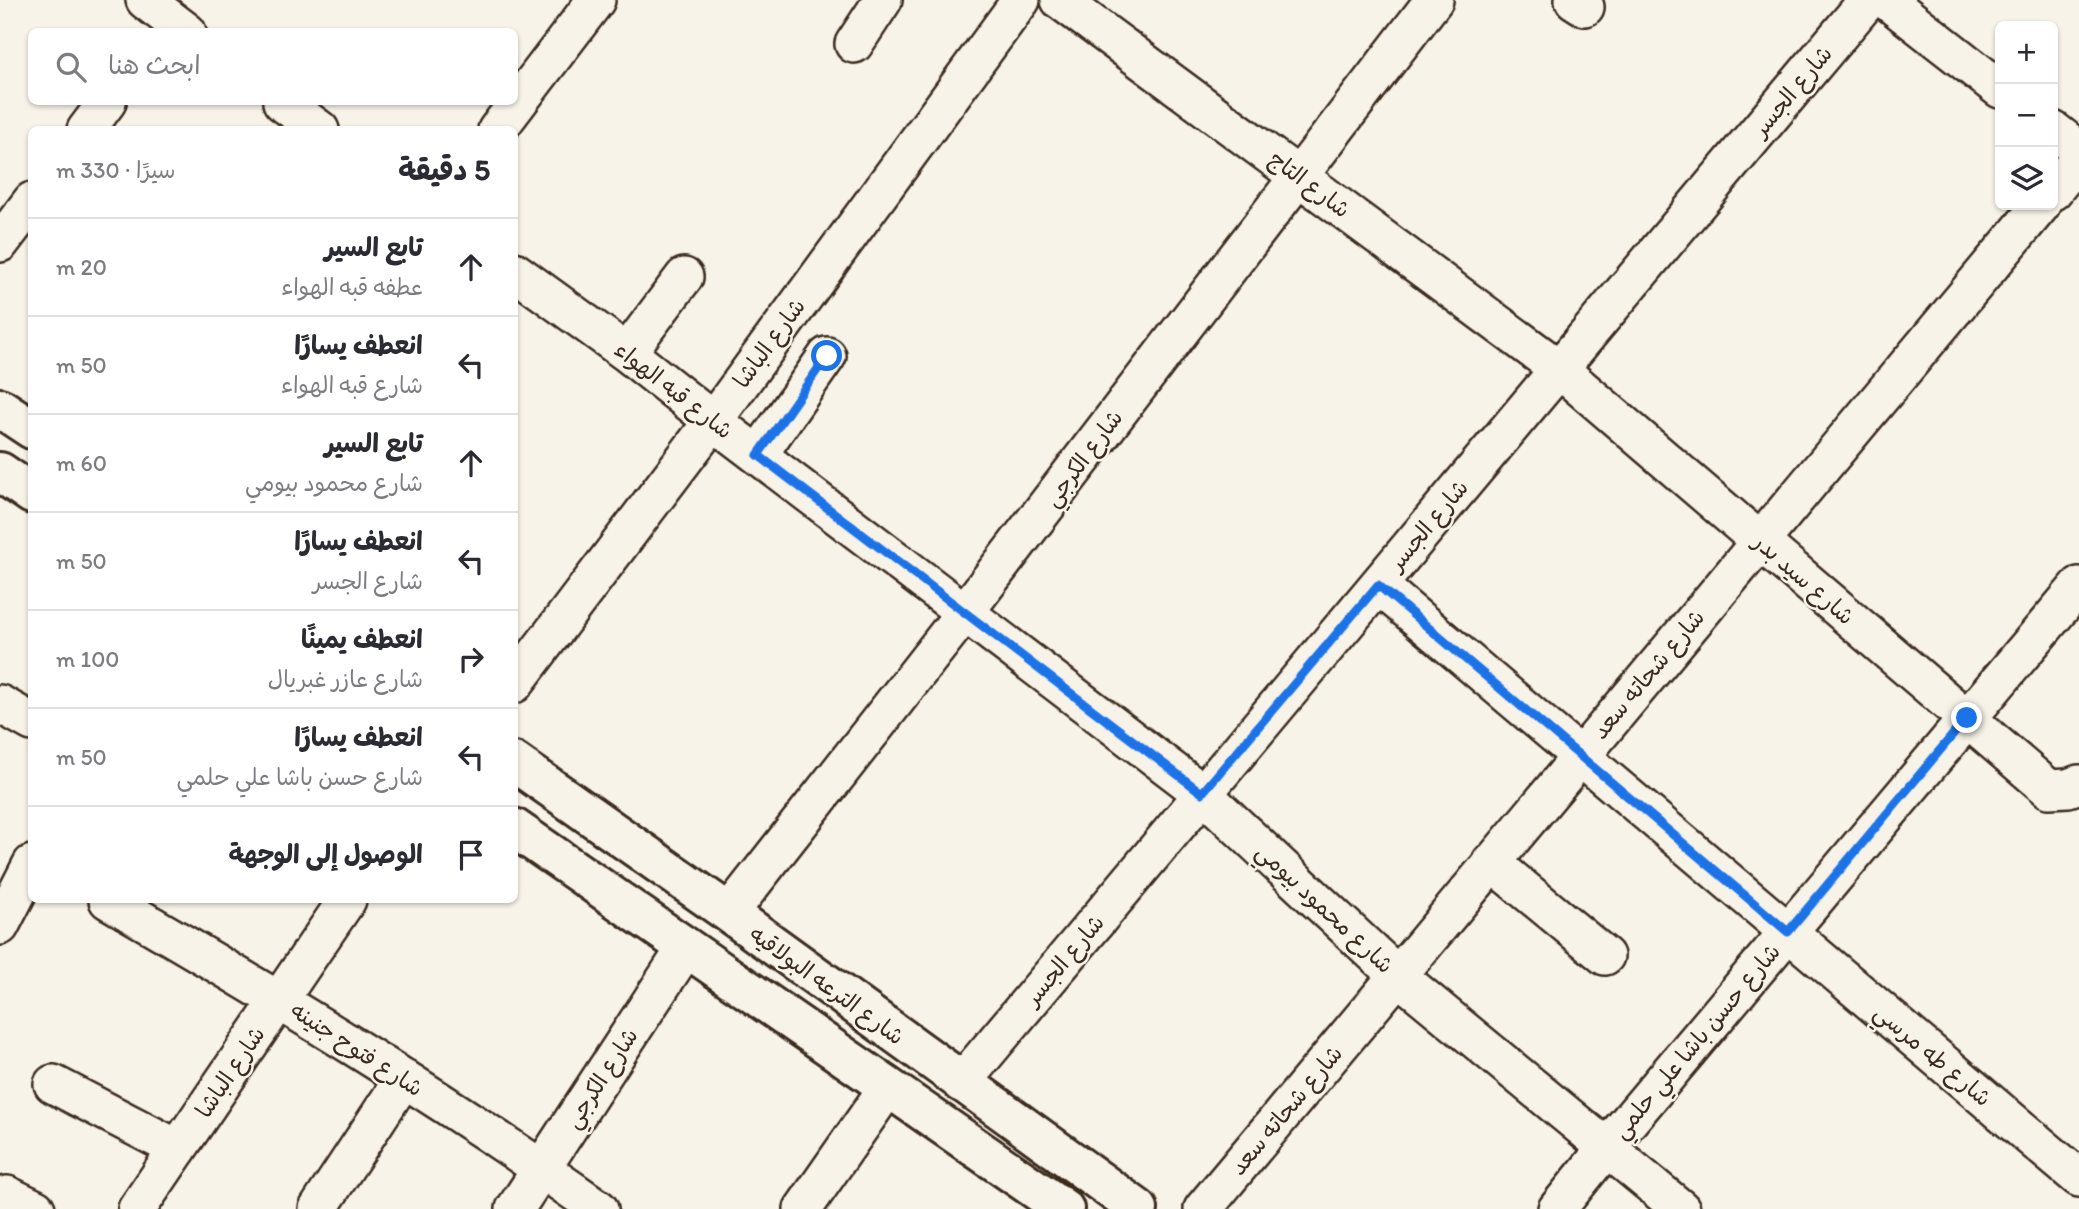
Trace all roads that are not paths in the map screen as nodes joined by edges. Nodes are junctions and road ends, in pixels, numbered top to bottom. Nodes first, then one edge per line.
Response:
1 (597, 0) edge
2 (883, 0) edge
3 (1021, 0) edge
4 (1060, 0) edge
5 (1434, 0) edge
6 (1868, 0) edge
7 (1886, 0) edge
8 (854, 44) dead end
9 (1995, 85) edge
10 (518, 103) edge
11 (105, 105) edge
12 (286, 105) edge
13 (516, 105) edge
14 (89, 126) edge
15 (315, 126) edge
16 (500, 126) edge
17 (2058, 134) edge
18 (2079, 150) edge
19 (2079, 159) edge
20 (1299, 175) junction
21 (2058, 185) edge
22 (28, 206) edge
23 (2037, 210) edge
24 (0, 243) edge
25 (518, 274) edge
26 (684, 276) dead end
27 (627, 353) junction
28 (827, 356) dead end
29 (1559, 369) junction
30 (0, 408) edge
31 (712, 421) junction
32 (28, 426) edge
33 (758, 455) junction
34 (0, 472) edge
35 (28, 491) edge
36 (1761, 541) junction
37 (1378, 585) junction
38 (2079, 586) edge
39 (965, 612) junction
40 (518, 679) edge
41 (0, 704) edge
42 (1967, 718) junction
43 (28, 720) edge
44 (1580, 755) junction
45 (518, 765) edge
46 (2064, 787) edge
47 (1202, 793) junction
48 (518, 831) edge
49 (1491, 862) junction
50 (28, 872) edge
51 (113, 903) edge
52 (345, 903) edge
53 (729, 913) junction
54 (0, 926) edge
55 (1788, 932) junction
56 (687, 948) junction
57 (1605, 956) dead end
58 (1398, 975) junction
59 (280, 999) junction
60 (404, 1078) junction
61 (961, 1083) junction
62 (53, 1084) dead end
63 (888, 1087) junction
64 (1606, 1147) junction
65 (178, 1149) junction
66 (542, 1168) junction
67 (2079, 1178) edge
68 (137, 1209) edge
69 (318, 1209) edge
70 (515, 1209) edge
71 (599, 1209) edge
72 (803, 1209) edge
73 (1064, 1209) edge
74 (1138, 1209) edge
75 (1203, 1209) edge
76 (1557, 1209) edge
77 (1681, 1209) edge

1 - 10 street
2 - 8 street
3 - 31 street, شارع الباشا
4 - 20 street, شارع التاج
5 - 20 street, شارع الكرجي
6 - 29 street, شارع الجسر
7 - 9 street
11 - 14 street
12 - 15 street
13 - 16 street
17 - 18 street
19 - 21 street
20 - 29 street, شارع التاج
20 - 39 street, شارع الكرجي
22 - 24 street
23 - 36 street, شارع شحاته سعد
25 - 27 street, شارع قبه الهواء
26 - 27 street
27 - 31 street, شارع قبه الهواء
28 - 33 street
29 - 36 street, شارع سيد بدر
29 - 37 street, شارع الجسر
30 - 32 main road
31 - 33 street, شارع قبه الهواء
31 - 40 street, شارع الباشا
33 - 39 street, شارع قبه الهواء
34 - 35 main road
36 - 42 street, شارع سيد بدر
36 - 44 street, شارع شحاته سعد
37 - 44 street, شارع طه مرسي
37 - 47 street, شارع الجسر
38 - 42 street, شارع حسن باشا علي حلمي
39 - 47 street, شارع محمود بيومي
39 - 53 street, شارع الكرجي
41 - 43 street
42 - 46 street, شارع سيد بدر
42 - 55 street, شارع حسن باشا علي حلمي
44 - 49 street, شارع شحاته سعد
44 - 55 street, شارع طه مرسي
45 - 53 main road, شارع الترعه البولاقيه
47 - 58 street, شارع محمود بيومي
47 - 61 street, شارع الجسر
48 - 56 main road, شارع الترعه البولاقيه
49 - 57 street
49 - 58 street, شارع شحاته سعد
50 - 54 street
51 - 59 street, شارع فتوح جنينه
52 - 59 street, شارع الباشا
53 - 61 main road, شارع الترعه البولاقيه
55 - 64 street, شارع حسن باشا علي حلمي
55 - 67 street, شارع طه مرسي
56 - 63 main road, شارع الترعه البولاقيه
56 - 66 street, شارع الكرجي
58 - 64 street, شارع محمود بيومي
58 - 75 street, شارع شحاته سعد
59 - 60 street, شارع فتوح جنينه
59 - 65 street, شارع الباشا
60 - 66 street, شارع فتوح جنينه
60 - 69 street
61 - 74 main road, شارع الترعه البولاقيه
62 - 65 street
63 - 72 street
63 - 73 main road, شارع الترعه البولاقيه
64 - 76 street, شارع حسن باشا علي حلمي
64 - 77 street, شارع محمود بيومي
65 - 68 street, شارع الباشا
66 - 70 street, شارع الكرجي
66 - 71 street, شارع فتوح جنينه

